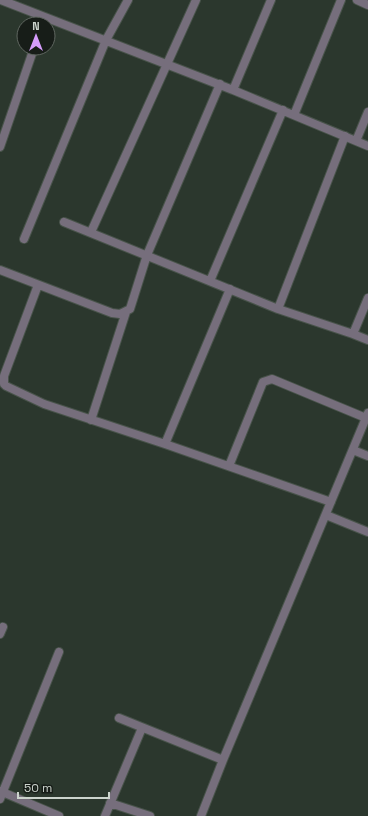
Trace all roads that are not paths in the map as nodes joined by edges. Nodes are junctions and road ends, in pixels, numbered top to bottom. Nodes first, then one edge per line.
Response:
1 (1, 0) edge
2 (196, 0) edge
3 (271, 0) edge
4 (341, 0) edge
5 (357, 0) edge
6 (126, 1) edge
7 (368, 5) edge
8 (35, 16) edge
9 (56, 24) edge
10 (106, 40) junction
11 (31, 56) edge
12 (168, 64) junction
13 (220, 84) junction
14 (233, 90) junction
15 (283, 110) junction
16 (368, 112) edge
17 (294, 115) junction
18 (3, 128) edge
19 (345, 136) junction
20 (356, 141) junction
21 (368, 146) edge
22 (0, 147) edge
23 (64, 222) dead end
24 (91, 232) junction
25 (24, 239) dead end
26 (147, 256) junction
27 (0, 270) edge
28 (210, 281) junction
29 (38, 285) junction
30 (230, 289) junction
31 (368, 298) edge
32 (278, 308) junction
33 (126, 312) junction
34 (353, 334) junction
35 (368, 340) edge
36 (367, 416) edge
37 (91, 420) junction
38 (165, 444) junction
39 (353, 450) junction
40 (368, 456) edge
41 (230, 466) junction
42 (331, 502) junction
43 (326, 515) junction
44 (368, 532) edge
45 (59, 652) dead end
46 (119, 718) dead end
47 (142, 728) junction
48 (223, 760) junction
49 (1, 794) edge
50 (110, 803) junction
51 (59, 816) edge
52 (105, 816) edge
53 (150, 816) edge
54 (201, 816) edge

1 - 8 street
2 - 12 street
3 - 14 street
4 - 17 street
5 - 7 street
6 - 10 street
9 - 10 street
10 - 12 street
10 - 25 street
11 - 18 street
12 - 13 street
12 - 24 street
13 - 14 street
13 - 26 street
14 - 15 street
15 - 17 street
15 - 28 street
16 - 20 street
17 - 19 street
18 - 22 street
19 - 20 street
19 - 32 street
20 - 21 street
23 - 24 street
24 - 26 street
26 - 28 street
26 - 33 street
27 - 29 street
28 - 30 street
29 - 33 street
29 - 37 street
30 - 32 street
30 - 38 street
31 - 34 street
32 - 34 street
33 - 37 street
34 - 35 street
36 - 39 street
36 - 41 street
37 - 38 street
38 - 41 street
39 - 40 street
39 - 42 street
41 - 42 street
42 - 43 street
43 - 44 street
43 - 48 street
45 - 49 street
46 - 47 street
47 - 48 street
47 - 50 street
48 - 54 street
49 - 51 street
50 - 52 street
50 - 53 street

